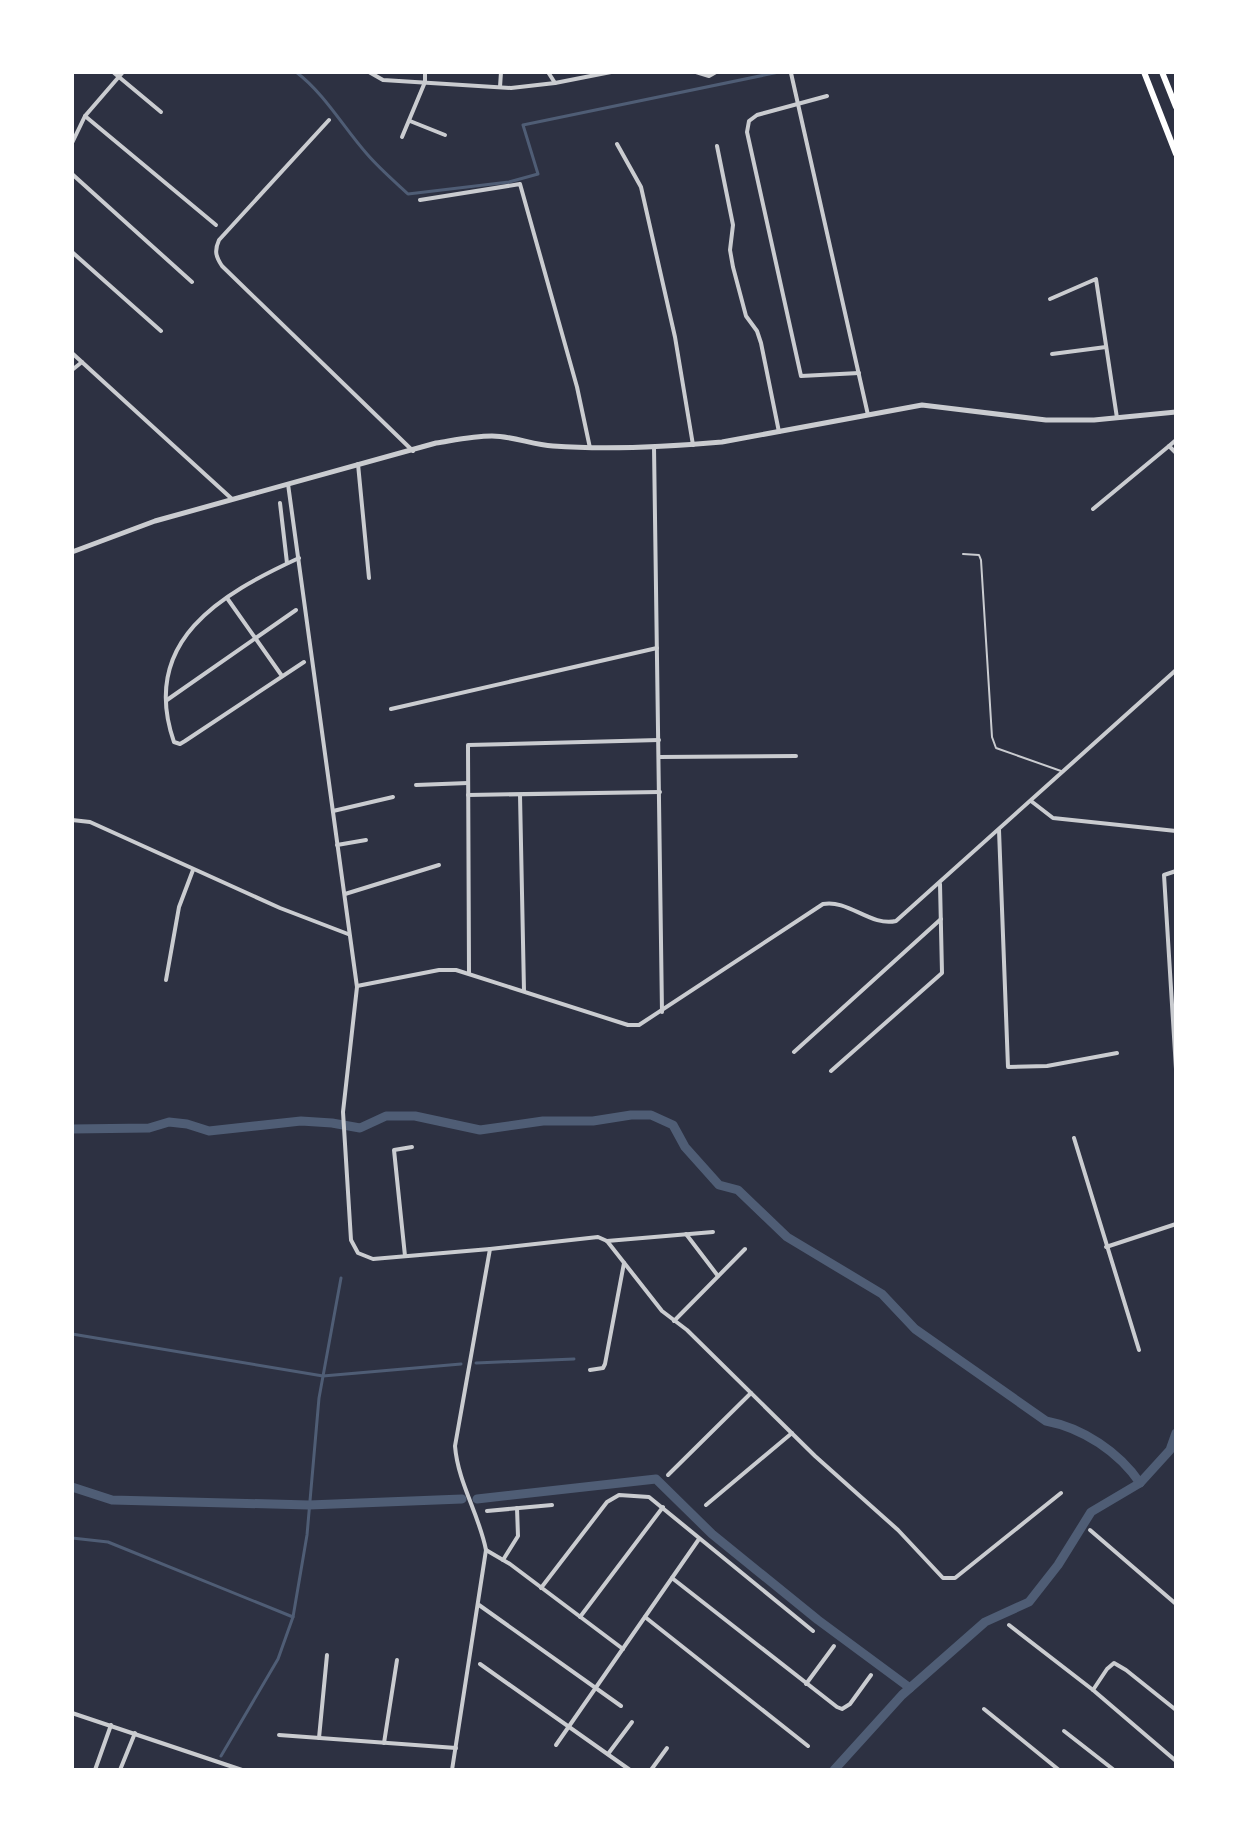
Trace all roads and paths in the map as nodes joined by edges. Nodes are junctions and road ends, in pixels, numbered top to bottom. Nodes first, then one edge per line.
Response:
1 (113, 72) edge
2 (371, 72) edge
3 (394, 72) edge
4 (425, 72) edge
5 (501, 72) edge
6 (548, 72) edge
7 (611, 72) edge
8 (696, 72) edge
9 (716, 72) edge
10 (1144, 72) edge
11 (1162, 72) edge
12 (791, 73) edge
13 (121, 74) edge
14 (393, 80) junction
15 (425, 82) junction
16 (555, 83) junction
17 (500, 87) junction
18 (827, 96) dead end
19 (798, 104) junction
20 (1176, 107) edge
21 (161, 112) dead end
22 (85, 116) junction
23 (329, 120) dead end
24 (409, 121) junction
25 (445, 135) dead end
26 (402, 137) dead end
27 (72, 143) edge
28 (617, 144) dead end
29 (717, 146) dead end
30 (1176, 154) edge
31 (72, 174) edge
32 (420, 200) dead end
33 (216, 225) dead end
34 (72, 252) edge
35 (192, 282) dead end
36 (1050, 299) dead end
37 (161, 331) dead end
38 (1106, 347) junction
39 (72, 353) edge
40 (1052, 354) dead end
41 (82, 362) junction
42 (72, 370) edge
43 (859, 373) junction
44 (1176, 412) edge
45 (868, 415) junction
46 (1117, 418) junction
47 (779, 432) junction
48 (1176, 440) edge
49 (693, 445) junction
50 (1169, 446) junction
51 (654, 447) junction
52 (590, 448) junction
53 (413, 451) junction
54 (1176, 453) edge
55 (358, 464) junction
56 (288, 483) junction
57 (232, 499) junction
58 (280, 503) dead end
59 (1093, 509) dead end
60 (72, 552) edge
61 (963, 554) dead end
62 (299, 558) junction
63 (287, 563) junction
64 (369, 578) dead end
65 (227, 598) junction
66 (296, 610) dead end
67 (256, 639) junction
68 (658, 647) junction
69 (304, 662) dead end
70 (1176, 670) edge
71 (282, 676) junction
72 (167, 700) junction
73 (391, 709) dead end
74 (659, 740) junction
75 (796, 756) dead end
76 (659, 757) junction
77 (1064, 772) junction
78 (468, 783) junction
79 (416, 785) dead end
80 (660, 792) junction
81 (468, 795) junction
82 (520, 795) junction
83 (393, 797) dead end
84 (1031, 801) junction
85 (333, 811) junction
86 (72, 820) edge
87 (999, 830) junction
88 (1176, 831) edge
89 (366, 840) dead end
90 (337, 845) junction
91 (439, 865) dead end
92 (193, 870) junction
93 (1176, 871) edge
94 (940, 882) junction
95 (344, 894) junction
96 (941, 919) junction
97 (348, 934) junction
98 (469, 973) junction
99 (166, 980) dead end
100 (357, 987) junction
101 (524, 991) junction
102 (662, 1012) junction
103 (794, 1052) dead end
104 (1117, 1053) dead end
105 (1176, 1069) edge
106 (831, 1071) dead end
107 (1074, 1138) dead end
108 (412, 1147) dead end
109 (1176, 1224) edge
110 (713, 1232) dead end
111 (686, 1234) junction
112 (607, 1241) junction
113 (1106, 1247) junction
114 (490, 1249) junction
115 (745, 1249) dead end
116 (405, 1256) junction
117 (624, 1263) junction
118 (718, 1276) junction
119 (674, 1322) junction
120 (1139, 1350) dead end
121 (590, 1370) dead end
122 (751, 1393) junction
123 (792, 1433) junction
124 (668, 1475) dead end
125 (1061, 1493) dead end
126 (552, 1505) dead end
127 (706, 1505) dead end
128 (663, 1507) junction
129 (517, 1508) junction
130 (487, 1511) dead end
131 (1090, 1530) dead end
132 (699, 1539) junction
133 (486, 1550) junction
134 (503, 1560) junction
135 (672, 1578) junction
136 (541, 1588) junction
137 (1176, 1604) edge
138 (479, 1605) junction
139 (580, 1617) junction
140 (645, 1617) junction
141 (1009, 1625) dead end
142 (813, 1631) dead end
143 (834, 1646) dead end
144 (623, 1649) junction
145 (327, 1655) dead end
146 (397, 1660) dead end
147 (480, 1664) dead end
148 (871, 1675) dead end
149 (806, 1684) junction
150 (596, 1688) junction
151 (1093, 1690) junction
152 (621, 1706) dead end
153 (984, 1709) dead end
154 (1176, 1710) edge
155 (72, 1713) edge
156 (632, 1722) dead end
157 (111, 1725) junction
158 (568, 1726) junction
159 (1064, 1731) dead end
160 (135, 1733) junction
161 (279, 1735) dead end
162 (319, 1738) junction
163 (384, 1743) junction
164 (556, 1745) dead end
165 (808, 1746) dead end
166 (456, 1748) junction
167 (667, 1748) dead end
168 (608, 1754) junction
169 (1176, 1761) edge
170 (95, 1770) edge
171 (120, 1770) edge
172 (242, 1770) edge
173 (452, 1770) edge
174 (630, 1770) edge
175 (651, 1770) edge
176 (1059, 1770) edge
177 (1114, 1770) edge

1 - 13 street
2 - 14 street
3 - 14 street
4 - 15 street
5 - 17 street
6 - 16 street
7 - 16 street
8 - 9 street
10 - 30 main road
11 - 20 main road
12 - 19 street
13 - 21 street
13 - 22 street
14 - 15 street
15 - 17 street
15 - 24 street
16 - 17 street
18 - 19 street
19 - 43 street
19 - 43 street
22 - 27 street
22 - 33 street
23 - 53 street
24 - 25 street
24 - 26 street
28 - 49 street
29 - 47 street
31 - 35 street
32 - 52 street
34 - 37 street
36 - 38 street
38 - 40 street
38 - 46 street
39 - 41 street
41 - 42 street
41 - 57 street
43 - 45 street
44 - 46 street
45 - 46 street
45 - 47 street
47 - 49 street
48 - 50 street
49 - 51 street
50 - 54 street
50 - 59 street
51 - 52 street
51 - 68 street
52 - 53 street
53 - 55 street
55 - 56 street
55 - 64 street
56 - 57 street
56 - 62 street
57 - 60 street
58 - 63 street
61 - 77 lane
62 - 63 street
62 - 85 street
63 - 65 street
65 - 67 street
65 - 72 street
66 - 67 street
67 - 71 street
67 - 72 street
68 - 73 street
68 - 74 street
69 - 71 street
70 - 77 street
71 - 72 street
74 - 76 street
74 - 78 street
75 - 76 street
76 - 80 street
77 - 84 street
78 - 79 street
78 - 81 street
80 - 82 street
80 - 102 street
81 - 82 street
81 - 98 street
82 - 101 street
83 - 85 street
84 - 87 street
84 - 88 street
85 - 90 street
86 - 92 street
87 - 94 street
87 - 104 street
89 - 90 street
90 - 95 street
91 - 95 street
92 - 97 street
92 - 99 street
93 - 105 street
94 - 96 street
94 - 102 street
95 - 97 street
96 - 103 street
96 - 106 street
97 - 100 street
98 - 100 street
98 - 101 street
100 - 116 street
101 - 102 street
107 - 113 street
108 - 116 street
109 - 113 street
110 - 111 street
111 - 112 street
111 - 118 street
112 - 114 street
112 - 117 street
113 - 120 street
114 - 116 street
114 - 133 street
115 - 118 street
117 - 119 street
117 - 121 street
118 - 119 street
119 - 122 street
122 - 123 street
122 - 124 street
123 - 125 street
123 - 127 street
126 - 129 street
128 - 132 street
128 - 136 street
128 - 139 street
129 - 130 street
129 - 134 street
131 - 137 street
132 - 135 street
132 - 142 street
133 - 134 street
133 - 138 street
134 - 136 street
135 - 140 street
135 - 149 street
136 - 139 street
138 - 150 street
138 - 166 street
139 - 144 street
140 - 144 street
140 - 165 street
141 - 151 street
143 - 149 street
144 - 150 street
145 - 162 street
146 - 163 street
147 - 158 street
148 - 149 street
150 - 152 street
150 - 158 street
151 - 154 street
151 - 169 street
153 - 176 street
155 - 157 street
156 - 168 street
157 - 160 street
157 - 170 street
158 - 164 street
158 - 168 street
159 - 177 street
160 - 171 street
160 - 172 street
161 - 162 street
162 - 163 street
163 - 166 street
166 - 173 street
167 - 175 street
168 - 174 street

